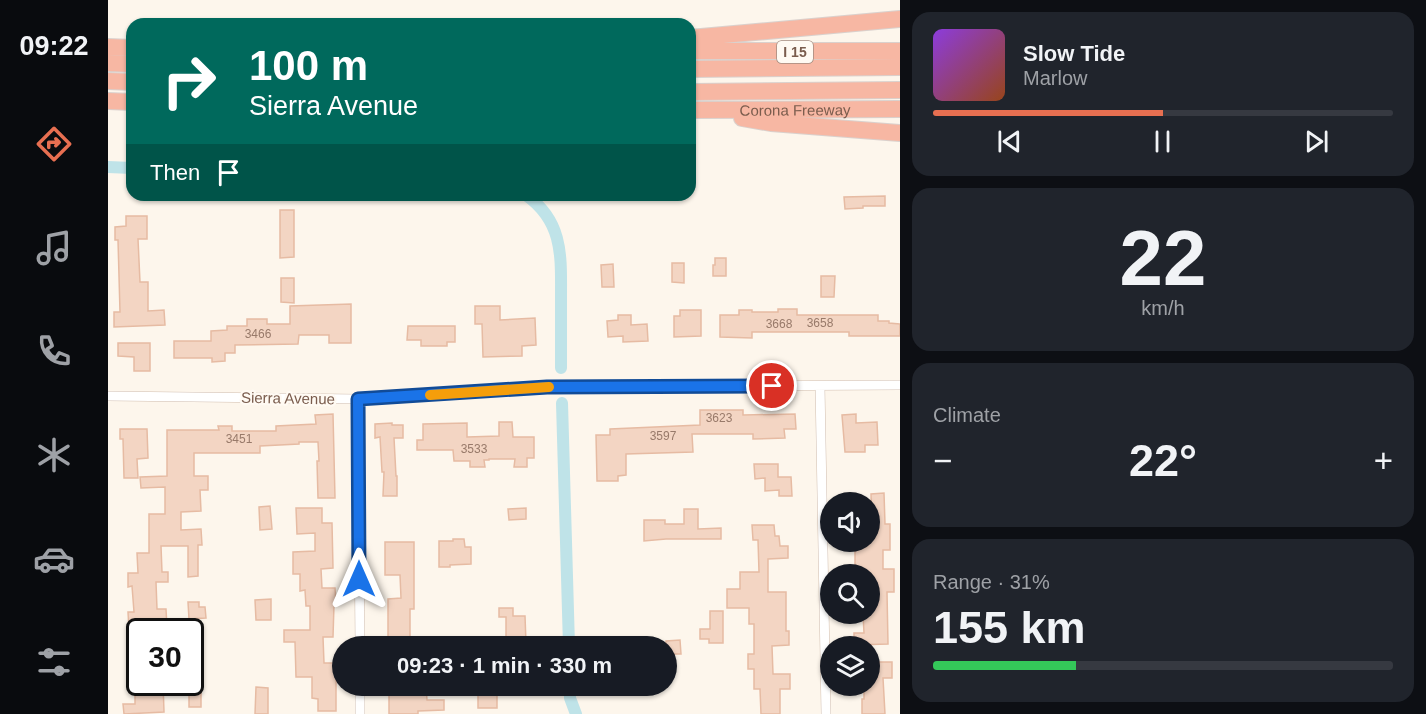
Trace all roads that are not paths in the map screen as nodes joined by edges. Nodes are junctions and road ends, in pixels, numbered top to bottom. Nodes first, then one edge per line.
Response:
1 (900, 20) edge
2 (696, 37) edge
3 (108, 47) edge
4 (126, 48) edge
5 (696, 51) edge
6 (900, 51) edge
7 (108, 63) edge
8 (126, 64) edge
9 (900, 67) edge
10 (696, 69) edge
11 (108, 81) edge
12 (126, 82) edge
13 (900, 90) edge
14 (696, 92) edge
15 (108, 101) edge
16 (126, 102) edge
17 (900, 109) edge
18 (696, 110) edge
19 (696, 110) edge
20 (900, 133) edge
21 (900, 385) edge
22 (820, 386) junction
23 (108, 396) edge
24 (358, 399) junction
25 (360, 636) edge
26 (360, 696) edge
27 (360, 714) edge
28 (826, 714) edge

1 - 2 highway
3 - 4 highway
5 - 6 highway, I 15
7 - 8 highway
9 - 10 highway
11 - 12 highway
13 - 14 highway
15 - 16 highway
17 - 18 highway, Corona Freeway
19 - 20 highway
21 - 22 street, Sierra Avenue
22 - 24 street, Sierra Avenue
22 - 28 street
23 - 24 street, Sierra Avenue
24 - 25 street
26 - 27 street

